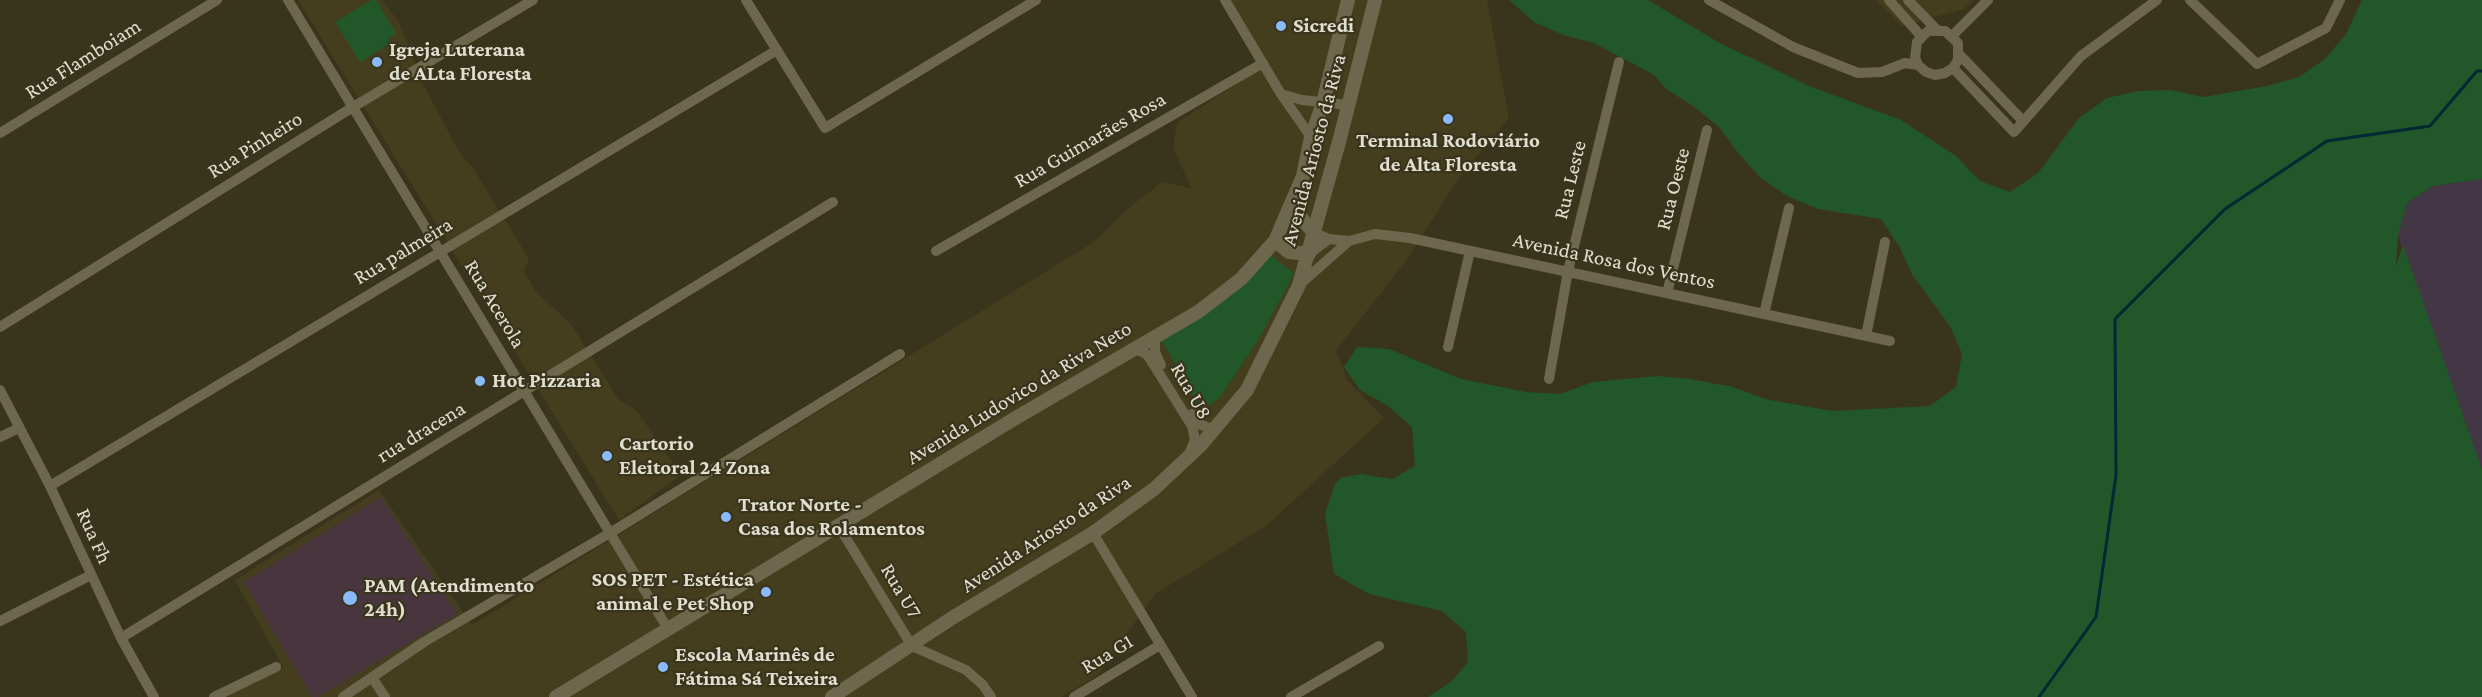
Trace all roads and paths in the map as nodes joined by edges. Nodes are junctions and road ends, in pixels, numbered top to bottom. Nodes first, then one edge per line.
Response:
1 (217, 0) edge
2 (288, 0) edge
3 (533, 0) edge
4 (746, 0) edge
5 (1036, 0) edge
6 (1225, 0) edge
7 (1348, 0) edge
8 (1375, 0) edge
9 (1709, 0) edge
10 (1889, 0) edge
11 (1908, 0) edge
12 (1988, 0) edge
13 (2157, 0) edge
14 (2190, 0) edge
15 (2340, 0) edge
16 (1937, 30) junction
17 (1921, 36) junction
18 (1952, 36) junction
19 (777, 50) junction
20 (1959, 54) junction
21 (1619, 62) dead end
22 (1263, 63) junction
23 (1918, 65) junction
24 (1953, 68) junction
25 (1281, 94) junction
26 (1323, 103) junction
27 (1347, 105) junction
28 (353, 107) junction
29 (2023, 122) junction
30 (1707, 130) dead end
31 (0, 133) edge
32 (1311, 137) junction
33 (833, 202) dead end
34 (1788, 208) dead end
35 (1288, 213) junction
36 (1313, 232) junction
37 (1329, 239) junction
38 (1275, 241) junction
39 (1350, 241) junction
40 (1885, 242) dead end
41 (1470, 250) junction
42 (440, 251) junction
43 (936, 251) dead end
44 (1309, 254) junction
45 (1568, 271) junction
46 (1299, 285) junction
47 (1667, 293) junction
48 (1764, 314) junction
49 (0, 327) edge
50 (1866, 336) junction
51 (1155, 337) junction
52 (1890, 341) dead end
53 (1448, 347) dead end
54 (1134, 349) junction
55 (900, 354) dead end
56 (1549, 379) dead end
57 (0, 390) edge
58 (1174, 391) junction
59 (525, 392) junction
60 (1196, 425) junction
61 (19, 428) junction
62 (1214, 430) junction
63 (0, 437) edge
64 (1185, 460) junction
65 (51, 486) junction
66 (838, 525) junction
67 (610, 533) junction
68 (1093, 533) junction
69 (91, 575) junction
70 (0, 621) edge
71 (668, 629) junction
72 (121, 638) junction
73 (1161, 645) junction
74 (912, 646) junction
75 (1379, 646) dead end
76 (276, 667) dead end
77 (373, 679) junction
78 (154, 697) edge
79 (214, 697) edge
80 (343, 697) edge
81 (385, 697) edge
82 (556, 697) edge
83 (832, 697) edge
84 (991, 697) edge
85 (1074, 697) edge
86 (1192, 697) edge
87 (1291, 697) edge

1 - 31 street, Rua Flamboiam
2 - 28 street, Rua Acerola
3 - 28 street, Rua Pinheiro
4 - 19 street
5 - 19 street
6 - 22 street
7 - 26 street, Avenida Ludovico da Riva Neto
8 - 27 street, Avenida Ariosto da Riva
9 - 23 street
10 - 17 street
11 - 16 street
12 - 18 street
13 - 29 street
14 - 15 street
16 - 17 street
16 - 18 street
17 - 23 street
18 - 20 street
19 - 42 street, Rua palmeira
20 - 24 street
20 - 29 street
21 - 45 street, Rua Leste
22 - 25 street
22 - 43 street, Rua Guimarães Rosa
23 - 24 street
24 - 29 street
25 - 26 street
25 - 32 street
26 - 27 street
26 - 32 street, Avenida Ludovico da Riva Neto
27 - 36 street, Avenida Ariosto da Riva
28 - 42 street, Rua Acerola
28 - 49 street, Rua Pinheiro
30 - 47 street, Rua Oeste
32 - 35 street, Avenida Ludovico da Riva Neto
33 - 59 street, rua dracena
34 - 48 street
35 - 36 street
35 - 38 street, Avenida Ludovico da Riva Neto
36 - 37 street, Avenida Rosa dos Ventos
36 - 44 street, Avenida Ariosto da Riva
37 - 39 street, Avenida Rosa dos Ventos
37 - 44 street
38 - 44 street
38 - 51 street, Avenida Ludovico da Riva Neto
39 - 41 street, Avenida Rosa dos Ventos
39 - 46 street
40 - 50 street
41 - 45 street, Avenida Rosa dos Ventos
41 - 53 street
42 - 59 street, Rua Acerola
42 - 65 street, Rua palmeira
44 - 46 street, Avenida Ariosto da Riva
45 - 47 street, Avenida Rosa dos Ventos
45 - 56 street, Rua Leste
46 - 62 street, Avenida Ariosto da Riva
47 - 48 street, Avenida Rosa dos Ventos
48 - 50 street, Avenida Rosa dos Ventos
50 - 52 street, Avenida Rosa dos Ventos
51 - 54 street, Avenida Ludovico da Riva Neto
51 - 58 street, Rua U8
54 - 58 street, Rua U8
54 - 66 street, Avenida Ludovico da Riva Neto
55 - 67 street
57 - 61 street, Rua Fh
58 - 60 street, Rua U8
59 - 67 street, Rua Acerola
59 - 72 street, rua dracena
60 - 62 street, Rua U8
60 - 64 street, Rua U8
61 - 63 street
61 - 65 street, Rua Fh
62 - 64 street, Avenida Ariosto da Riva
64 - 68 street, Avenida Ariosto da Riva
65 - 69 street, Rua Fh
66 - 71 street, Avenida Ludovico da Riva Neto
66 - 74 street, Rua U7
67 - 71 street, Rua Acerola
67 - 77 street
68 - 73 street
68 - 74 street, Avenida Ariosto da Riva
69 - 70 street
69 - 72 street, Rua Fh
71 - 82 street, Avenida Ludovico da Riva Neto
72 - 78 street, Rua Fh
73 - 85 street, Rua G1
73 - 86 street
74 - 83 street, Avenida Ariosto da Riva
74 - 84 street
75 - 87 street
76 - 79 street
77 - 80 street
77 - 81 street

